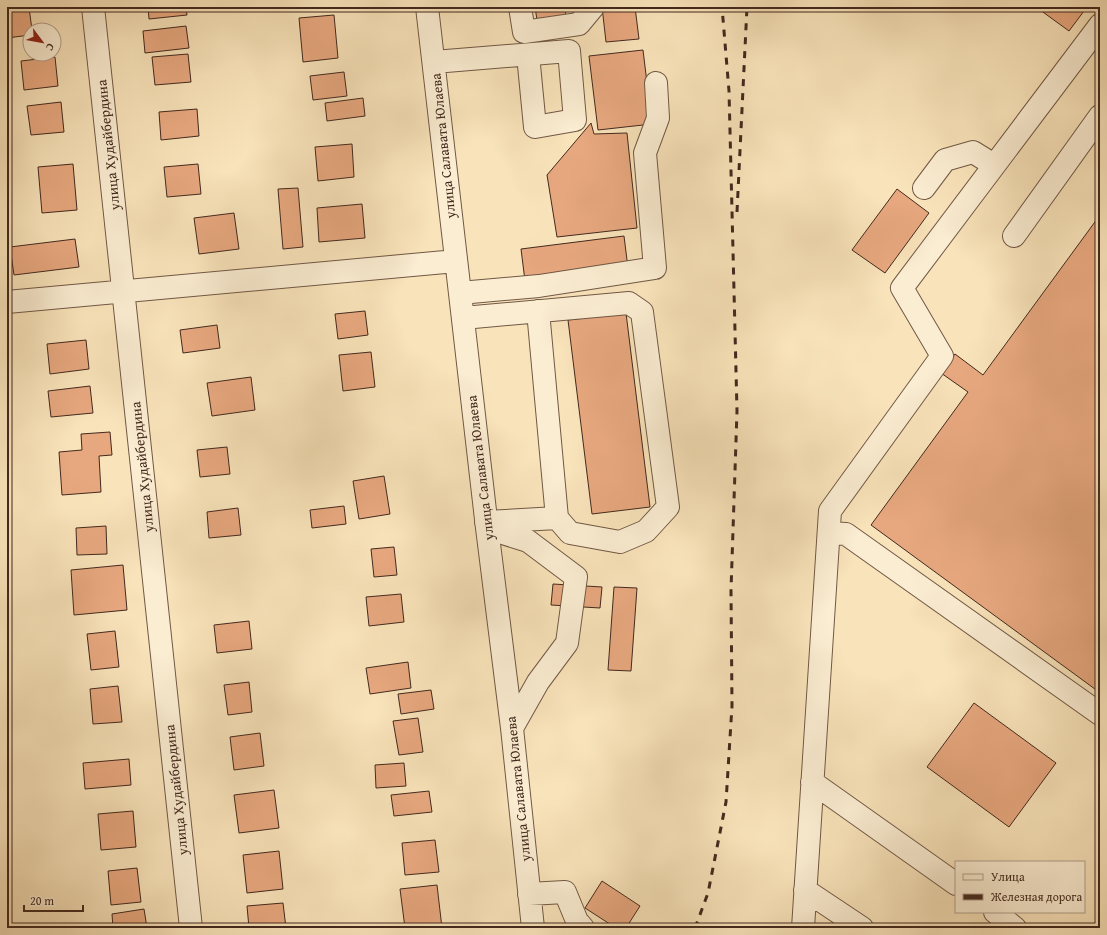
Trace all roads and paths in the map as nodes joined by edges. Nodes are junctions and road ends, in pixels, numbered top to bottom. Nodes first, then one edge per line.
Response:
1 (93, 7) edge
2 (427, 7) edge
3 (520, 7) edge
4 (593, 7) edge
5 (1100, 25) edge
6 (528, 55) dead end
7 (434, 62) junction
8 (656, 83) dead end
9 (1100, 116) edge
10 (994, 165) junction
11 (924, 188) dead end
12 (1014, 236) dead end
13 (456, 261) junction
14 (124, 292) junction
15 (460, 293) junction
16 (7, 302) edge
17 (538, 311) junction
18 (463, 318) junction
19 (557, 518) junction
20 (486, 525) junction
21 (829, 532) junction
22 (1100, 714) edge
23 (512, 728) junction
24 (812, 782) junction
25 (955, 883) edge
26 (805, 890) junction
27 (528, 894) junction
28 (996, 913) edge
29 (191, 928) edge
30 (532, 928) edge
31 (583, 928) edge
32 (803, 928) edge
33 (862, 928) edge
34 (1015, 928) edge

1 - 14 street, улица Худайбердина
2 - 7 street, улица Салавата Юлаева
3 - 4 street
5 - 10 street
6 - 7 street
7 - 13 street, улица Салавата Юлаева
8 - 15 street
9 - 12 street
10 - 11 street
10 - 21 street
13 - 14 street
13 - 15 street, улица Салавата Юлаева
14 - 16 street
14 - 29 street, улица Худайбердина
15 - 18 street, улица Салавата Юлаева
17 - 18 street
17 - 19 street
17 - 19 street
18 - 20 street, улица Салавата Юлаева
19 - 20 street
20 - 23 street, улица Салавата Юлаева
20 - 23 street
21 - 22 street
21 - 24 street
23 - 27 street, улица Салавата Юлаева
24 - 25 street
24 - 26 street
26 - 32 street
26 - 33 street
27 - 30 street, улица Салавата Юлаева
27 - 31 street
28 - 34 street

